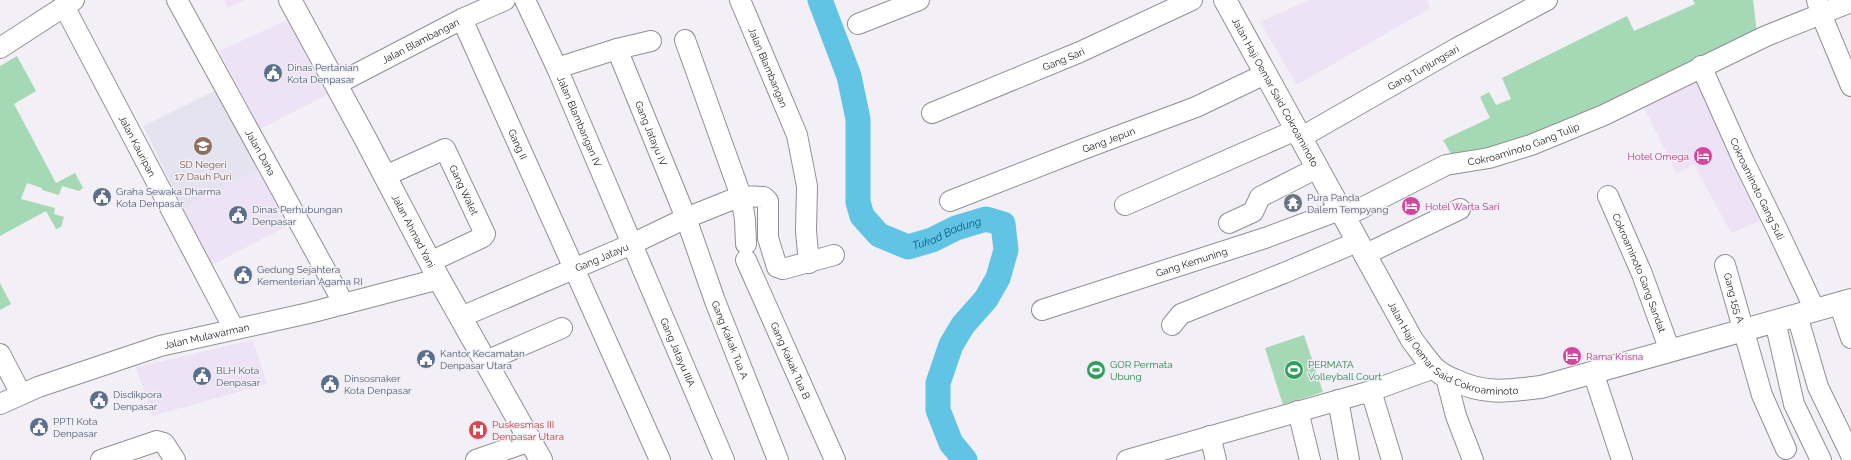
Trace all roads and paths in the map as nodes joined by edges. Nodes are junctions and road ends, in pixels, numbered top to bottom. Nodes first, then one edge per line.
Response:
1 (177, 0) edge
2 (290, 0) edge
3 (505, 0) edge
4 (525, 0) edge
5 (740, 0) edge
6 (919, 0) edge
7 (1192, 0) edge
8 (1225, 0) edge
9 (1542, 1) edge
10 (1851, 2) edge
11 (69, 3) edge
12 (1819, 7) edge
13 (465, 11) edge
14 (858, 24) dead end
15 (685, 40) dead end
16 (651, 41) dead end
17 (0, 48) edge
18 (617, 49) junction
19 (1701, 66) junction
20 (557, 68) junction
21 (1265, 74) junction
22 (336, 84) junction
23 (1851, 86) edge
24 (932, 113) dead end
25 (1298, 134) junction
26 (1317, 168) junction
27 (385, 176) junction
28 (741, 196) junction
29 (1608, 196) dead end
30 (950, 201) dead end
31 (1125, 205) dead end
32 (1460, 209) dead end
33 (1342, 213) junction
34 (686, 218) junction
35 (1228, 223) dead end
36 (632, 244) junction
37 (1361, 249) junction
38 (834, 256) dead end
39 (809, 263) junction
40 (1725, 265) dead end
41 (435, 270) junction
42 (574, 270) junction
43 (1845, 301) edge
44 (344, 304) junction
45 (1042, 310) dead end
46 (1806, 312) junction
47 (461, 317) junction
48 (1775, 321) junction
49 (1172, 325) dead end
50 (562, 328) dead end
51 (234, 329) junction
52 (1742, 330) junction
53 (1851, 338) edge
54 (1670, 351) junction
55 (0, 354) edge
56 (486, 361) junction
57 (1440, 372) junction
58 (1593, 372) junction
59 (1371, 391) junction
60 (21, 394) junction
61 (1338, 400) junction
62 (0, 404) edge
63 (1298, 411) junction
64 (1210, 436) junction
65 (530, 441) junction
66 (1786, 449) dead end
67 (1851, 455) edge
68 (101, 460) edge
69 (175, 460) edge
70 (476, 460) edge
71 (541, 460) edge
72 (660, 460) edge
73 (724, 460) edge
74 (778, 460) edge
75 (834, 460) edge
76 (1127, 460) edge
77 (1216, 460) edge
78 (1310, 460) edge
79 (1349, 460) edge
80 (1392, 460) edge
81 (1473, 460) edge
82 (1622, 460) edge
83 (1821, 460) edge

1 - 44 street, Jalan Daha
2 - 22 main road, Jalan Ahmad Yani
3 - 13 street, Jalan Blambangan
4 - 20 street, Jalan Blambangan IV
5 - 39 street, Jalan Blambangan
6 - 14 street
7 - 24 street, Gang Sari
8 - 21 main road, Jalan Haji Oemar Said Cokroaminoto
9 - 25 street, Gang Tunjungsari
10 - 12 street, Cokroaminoto Gang Tulip
11 - 17 street
11 - 51 street, Jalan Kauripan
12 - 19 street, Cokroaminoto Gang Tulip
12 - 23 street
13 - 22 street, Jalan Blambangan
13 - 42 street, Gang II
15 - 28 street, Gang Kakak Tua B
16 - 18 street
18 - 20 street
18 - 34 street, Gang Jatayu IV
19 - 33 street, Cokroaminoto Gang Tulip
19 - 46 street, Cokroaminoto Gang Suli
20 - 36 street, Jalan Blambangan IV
21 - 25 main road, Jalan Haji Oemar Said Cokroaminoto
21 - 30 street, Gang Jepun
22 - 27 main road, Jalan Ahmad Yani
25 - 26 main road, Jalan Haji Oemar Said Cokroaminoto
25 - 31 street, Gang Tunjungsari
26 - 33 main road, Jalan Haji Oemar Said Cokroaminoto
26 - 35 street
27 - 41 main road, Jalan Ahmad Yani
27 - 41 street, Gang Walet
28 - 34 street, Gang Jatayu
28 - 39 street
28 - 75 street, Gang Kakak Tua B
29 - 54 street, Cokroaminoto Gang Sandat
32 - 37 street
33 - 37 main road, Jalan Haji Oemar Said Cokroaminoto
33 - 45 street, Gang Kemuning
34 - 36 street, Gang Jatayu
34 - 74 street, Gang Kakak Tua A
36 - 42 street, Gang Jatayu
36 - 73 street, Gang Jatayu IIIA
37 - 49 street
37 - 57 main road, Jalan Haji Oemar Said Cokroaminoto
38 - 39 street
40 - 52 street, Gang 155 A
41 - 44 street, Jalan Mulawarman
41 - 47 main road, Jalan Ahmad Yani
42 - 47 street, Gang Jatayu
42 - 72 street, Gang II
43 - 46 main road, Jalan Haji Oemar Said Cokroaminoto
43 - 53 street
44 - 51 street, Jalan Mulawarman
46 - 48 main road, Jalan Haji Oemar Said Cokroaminoto
46 - 67 street, Cokroaminoto Gang Suli
47 - 56 main road, Jalan Ahmad Yani
48 - 52 main road, Jalan Haji Oemar Said Cokroaminoto
48 - 83 street
50 - 56 street
51 - 60 street, Jalan Mulawarman
52 - 54 main road, Jalan Haji Oemar Said Cokroaminoto
52 - 66 street, Gang 155 A
54 - 58 main road, Jalan Haji Oemar Said Cokroaminoto
55 - 60 street
56 - 65 main road, Jalan Ahmad Yani
57 - 58 main road, Jalan Haji Oemar Said Cokroaminoto
57 - 59 street
57 - 81 street
58 - 82 street
59 - 61 street
59 - 80 street
60 - 62 street, Jalan Mulawarman
61 - 63 street
61 - 79 street
63 - 64 street
63 - 78 street
64 - 76 street
64 - 77 street
65 - 70 street
65 - 71 main road, Jalan Ahmad Yani
68 - 69 street

